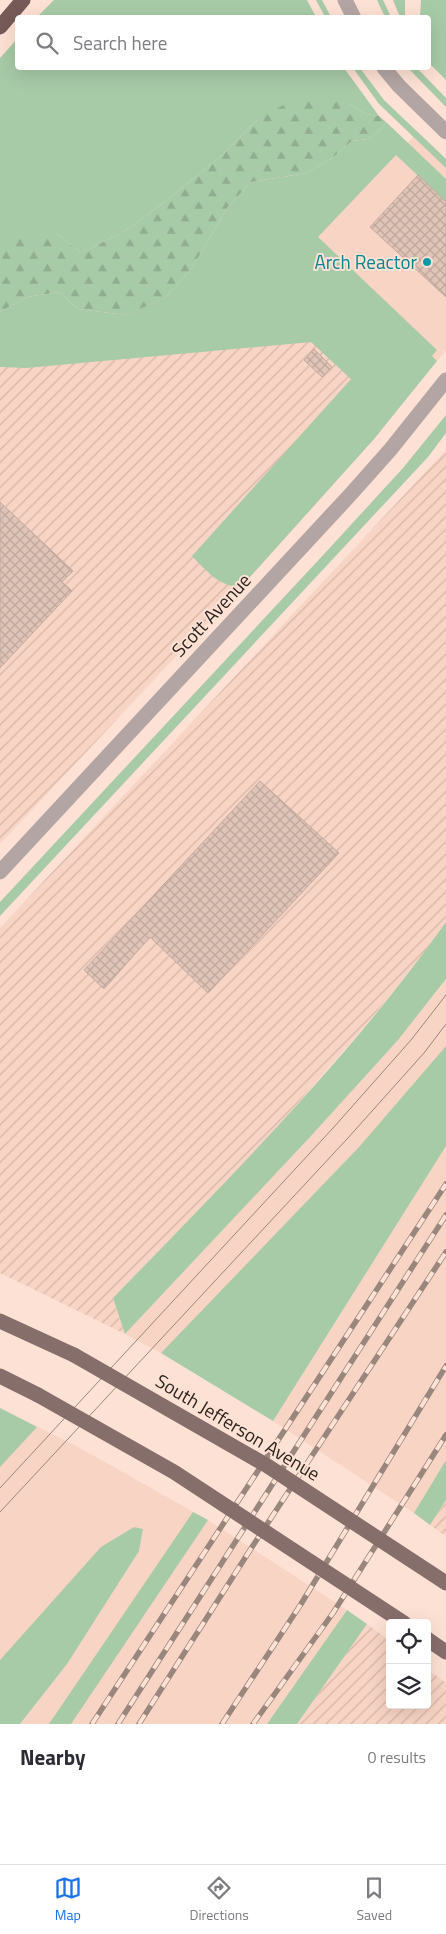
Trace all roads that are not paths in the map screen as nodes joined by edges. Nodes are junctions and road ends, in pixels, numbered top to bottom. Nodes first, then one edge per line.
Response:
1 (345, 0) edge
2 (21, 2) edge
3 (352, 15) edge
4 (0, 22) edge
5 (0, 27) edge
6 (386, 70) edge
7 (446, 132) edge
8 (446, 380) edge
9 (0, 872) edge
10 (0, 1321) edge
11 (0, 1376) edge
12 (446, 1584) edge
13 (398, 1619) edge
14 (431, 1642) edge
15 (446, 1652) edge

1 - 3 street
2 - 4 highway
2 - 5 highway
6 - 7 street
8 - 9 street, Scott Avenue
10 - 12 main road, South Jefferson Avenue, bridge
11 - 13 main road, bridge
14 - 15 main road

